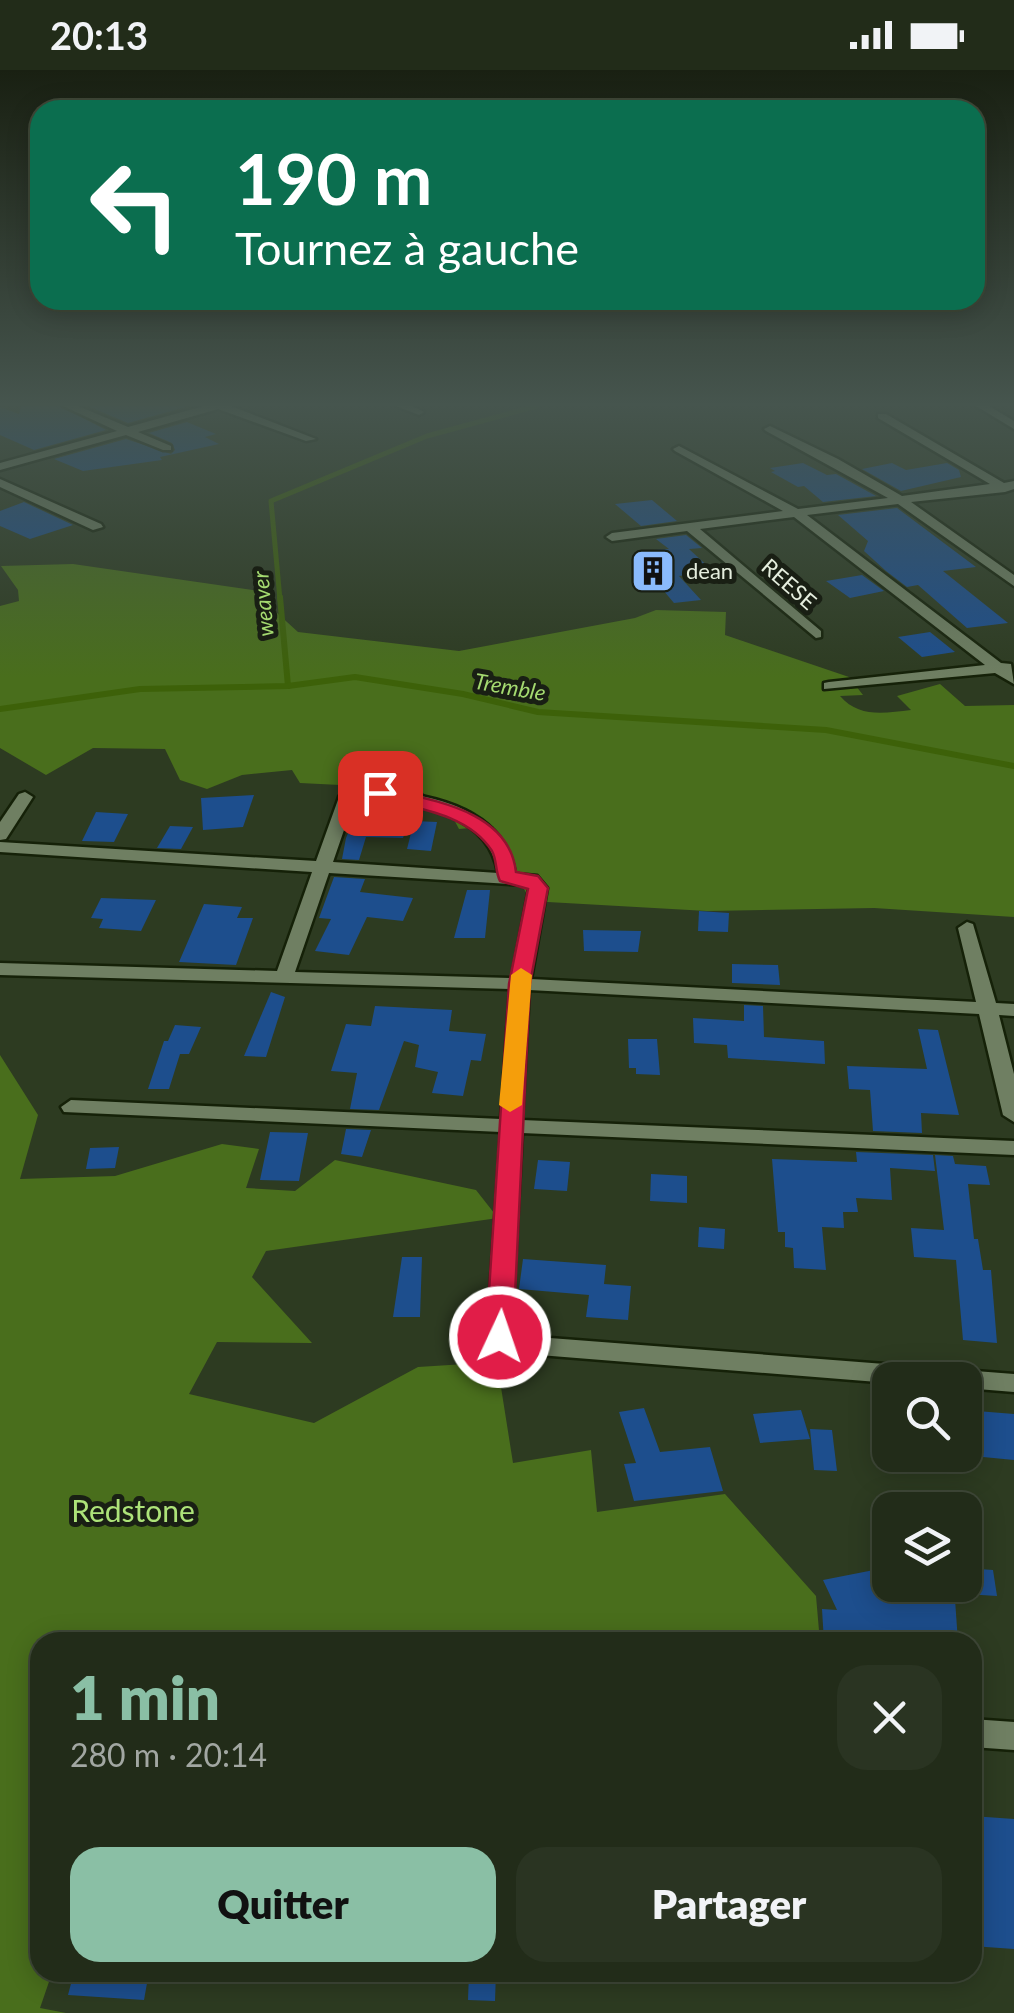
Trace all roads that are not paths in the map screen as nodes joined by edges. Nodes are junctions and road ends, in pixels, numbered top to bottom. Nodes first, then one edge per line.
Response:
1 (30, 497) edge
2 (766, 497) edge
3 (896, 497) edge
4 (930, 497) edge
5 (902, 500) junction
6 (796, 513) junction
7 (96, 527) dead end
8 (690, 527) junction
9 (612, 537) dead end
10 (1014, 582) edge
11 (816, 634) dead end
12 (1007, 667) edge
13 (1014, 680) edge
14 (830, 686) dead end
15 (26, 797) dead end
16 (0, 835) edge
17 (0, 847) edge
18 (320, 868) junction
19 (507, 876) junction
20 (967, 928) dead end
21 (0, 970) edge
22 (284, 977) junction
23 (520, 984) junction
24 (986, 1009) junction
25 (1014, 1010) edge
26 (71, 1106) dead end
27 (1014, 1115) edge
28 (509, 1123) junction
29 (1014, 1148) edge
30 (1014, 1383) edge
31 (982, 1734) edge
32 (1014, 1736) edge

1 - 7 street
2 - 6 street
3 - 5 street
4 - 5 street
5 - 6 street
5 - 10 street
6 - 8 street
6 - 12 street
8 - 9 street
8 - 11 street, REESE
12 - 13 street
12 - 14 street
15 - 16 street
17 - 18 street
18 - 19 street
18 - 19 street
18 - 22 street
19 - 23 street
20 - 24 street
21 - 22 street
22 - 23 street
23 - 24 street
23 - 28 street
24 - 25 street
24 - 27 street
26 - 28 street
28 - 29 street
28 - 30 street
31 - 32 street

